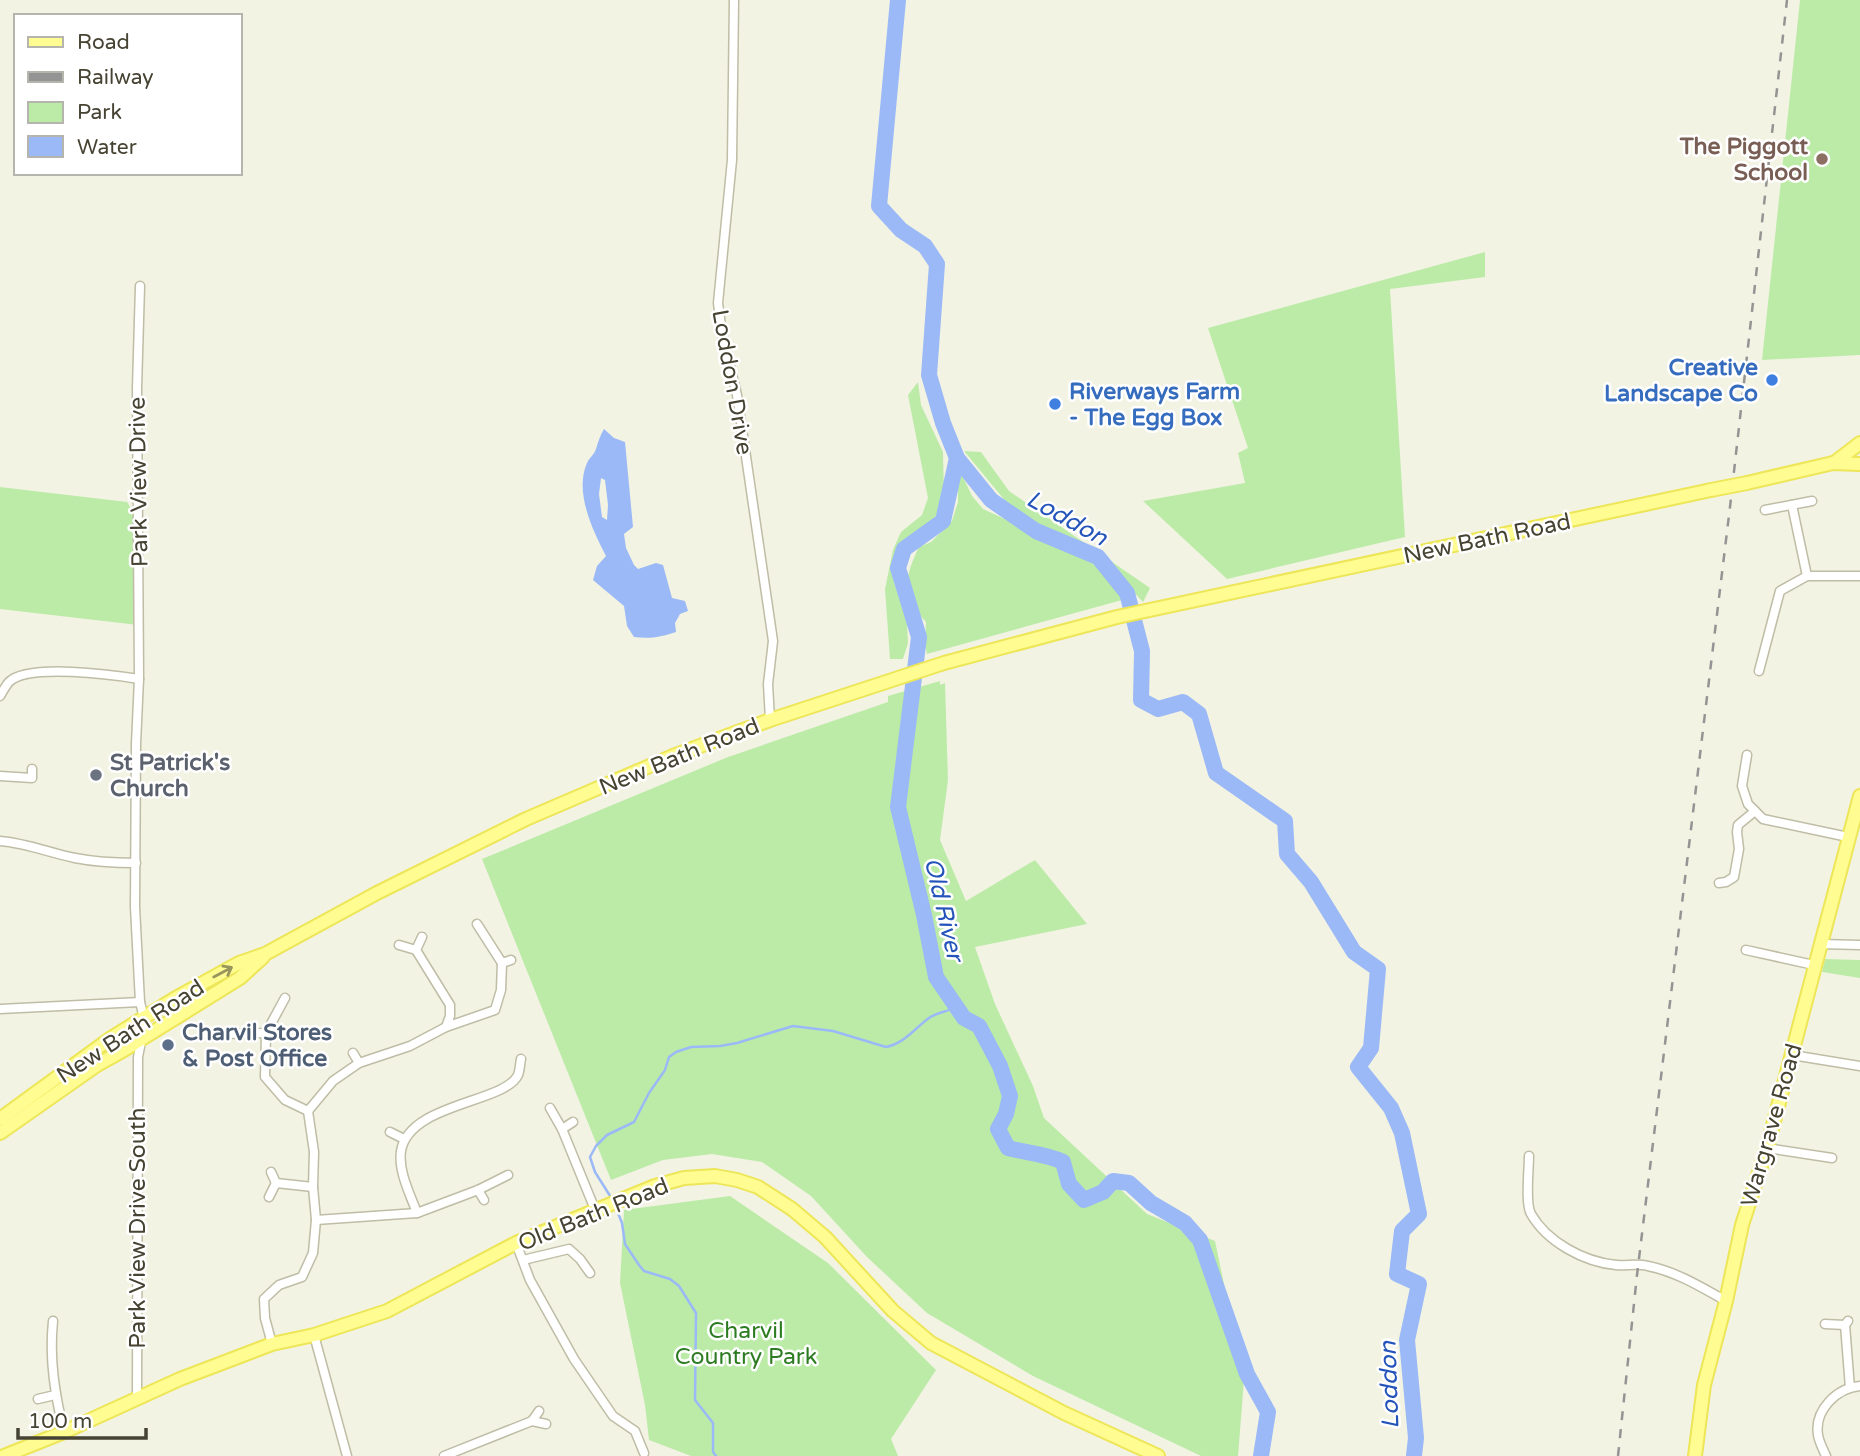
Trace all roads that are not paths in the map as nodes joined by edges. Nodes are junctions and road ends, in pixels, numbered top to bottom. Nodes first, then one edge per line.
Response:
1 (734, 0) edge
2 (141, 286) dead end
3 (1860, 443) edge
4 (1833, 463) junction
5 (1860, 464) edge
6 (1812, 501) dead end
7 (1792, 505) junction
8 (1765, 510) dead end
9 (1807, 576) junction
10 (1860, 576) edge
11 (1762, 661) junction
12 (1773, 666) dead end
13 (1759, 671) dead end
14 (139, 679) junction
15 (0, 696) edge
16 (770, 720) junction
17 (1747, 755) dead end
18 (0, 776) edge
19 (32, 777) dead end
20 (1860, 797) edge
21 (1755, 811) junction
22 (1848, 836) junction
23 (0, 841) edge
24 (136, 863) junction
25 (1719, 883) dead end
26 (477, 924) dead end
27 (422, 937) dead end
28 (1820, 944) junction
29 (399, 945) dead end
30 (1860, 945) edge
31 (416, 950) junction
32 (1746, 950) dead end
33 (265, 954) junction
34 (1814, 965) junction
35 (285, 998) dead end
36 (140, 1002) junction
37 (0, 1009) edge
38 (143, 1018) junction
39 (446, 1027) junction
40 (266, 1033) junction
41 (222, 1034) dead end
42 (143, 1038) junction
43 (124, 1050) junction
44 (353, 1053) dead end
45 (1792, 1055) junction
46 (138, 1057) junction
47 (107, 1058) junction
48 (521, 1059) dead end
49 (359, 1063) junction
50 (1860, 1066) edge
51 (476, 1098) junction
52 (480, 1107) dead end
53 (550, 1108) dead end
54 (308, 1111) junction
55 (0, 1119) edge
56 (573, 1122) dead end
57 (562, 1129) junction
58 (390, 1132) dead end
59 (0, 1133) edge
60 (404, 1139) junction
61 (1767, 1148) junction
62 (1529, 1156) dead end
63 (1832, 1158) dead end
64 (271, 1172) dead end
65 (508, 1175) dead end
66 (276, 1183) junction
67 (313, 1187) junction
68 (478, 1190) junction
69 (269, 1197) dead end
70 (484, 1200) dead end
71 (600, 1210) junction
72 (417, 1213) junction
73 (316, 1220) junction
74 (516, 1244) junction
75 (523, 1260) junction
76 (590, 1273) dead end
77 (1726, 1301) junction
78 (54, 1321) dead end
79 (1825, 1324) dead end
80 (314, 1335) junction
81 (272, 1344) junction
82 (1860, 1385) edge
83 (1850, 1388) junction
84 (55, 1395) junction
85 (137, 1398) junction
86 (38, 1399) dead end
87 (539, 1411) dead end
88 (532, 1421) junction
89 (546, 1424) dead end
90 (64, 1432) junction
91 (643, 1453) dead end
92 (4, 1456) edge
93 (347, 1456) edge
94 (444, 1456) edge
95 (1158, 1456) edge
96 (1695, 1456) edge
97 (1826, 1456) edge

1 - 16 street, Loddon Drive
2 - 14 street, Park View Drive
3 - 4 main road, New Bath Road
4 - 5 main road, New Bath Road
4 - 16 main road, New Bath Road, bridge
6 - 7 street
7 - 8 street
7 - 9 street
9 - 10 street
9 - 11 street
11 - 12 street
11 - 13 street
14 - 15 street
14 - 24 street, Park View Drive
16 - 33 main road, New Bath Road
17 - 21 street
18 - 19 street
20 - 22 main road, Wargrave Road
21 - 22 street
21 - 25 street
22 - 28 main road, Wargrave Road
23 - 24 street
24 - 36 street, Park View Drive South
26 - 39 street
27 - 31 street
28 - 30 street
28 - 34 main road, Wargrave Road
29 - 31 street
31 - 39 street
32 - 34 street
38 -> 33 main road, New Bath Road
33 - 42 main road, New Bath Road
34 - 45 main road, Wargrave Road
35 - 40 street
36 - 37 street
36 - 38 street, Park View Drive South
38 - 42 street, Park View Drive South
38 - 47 street
38 - 55 main road, New Bath Road
39 - 49 street
40 - 41 street
40 - 54 street
42 - 43 main road, New Bath Road
42 - 46 street, Park View Drive South
43 - 46 street
43 - 47 main road, New Bath Road
44 - 49 street
45 - 50 street
45 - 61 main road, Wargrave Road
46 - 85 street, Park View Drive South
47 - 59 main road, New Bath Road
48 - 51 street
49 - 54 street
51 - 52 street
51 - 60 street
53 - 57 street
54 - 67 street
56 - 57 street
57 - 71 street
58 - 60 street
60 - 72 street
61 - 63 street
61 - 77 main road, Wargrave Road
62 - 77 street
64 - 66 street
65 - 68 street
66 - 67 street
66 - 69 street
67 - 73 street
68 - 70 street
68 - 72 street
71 - 74 main road, Old Bath Road
71 - 95 main road, Old Bath Road
72 - 73 street
73 - 81 street
74 - 75 street
74 - 80 main road, Old Bath Road
75 - 76 street
75 - 91 street
77 - 96 main road, Wargrave Road
78 - 84 street
79 - 83 street
80 - 81 main road, Old Bath Road
80 - 93 street
81 - 85 main road, Old Bath Road
82 - 83 street
83 - 97 street
84 - 86 street
84 - 90 street
85 - 90 main road, Old Bath Road
87 - 88 street
88 - 89 street
88 - 94 street
90 - 92 main road, Old Bath Road

